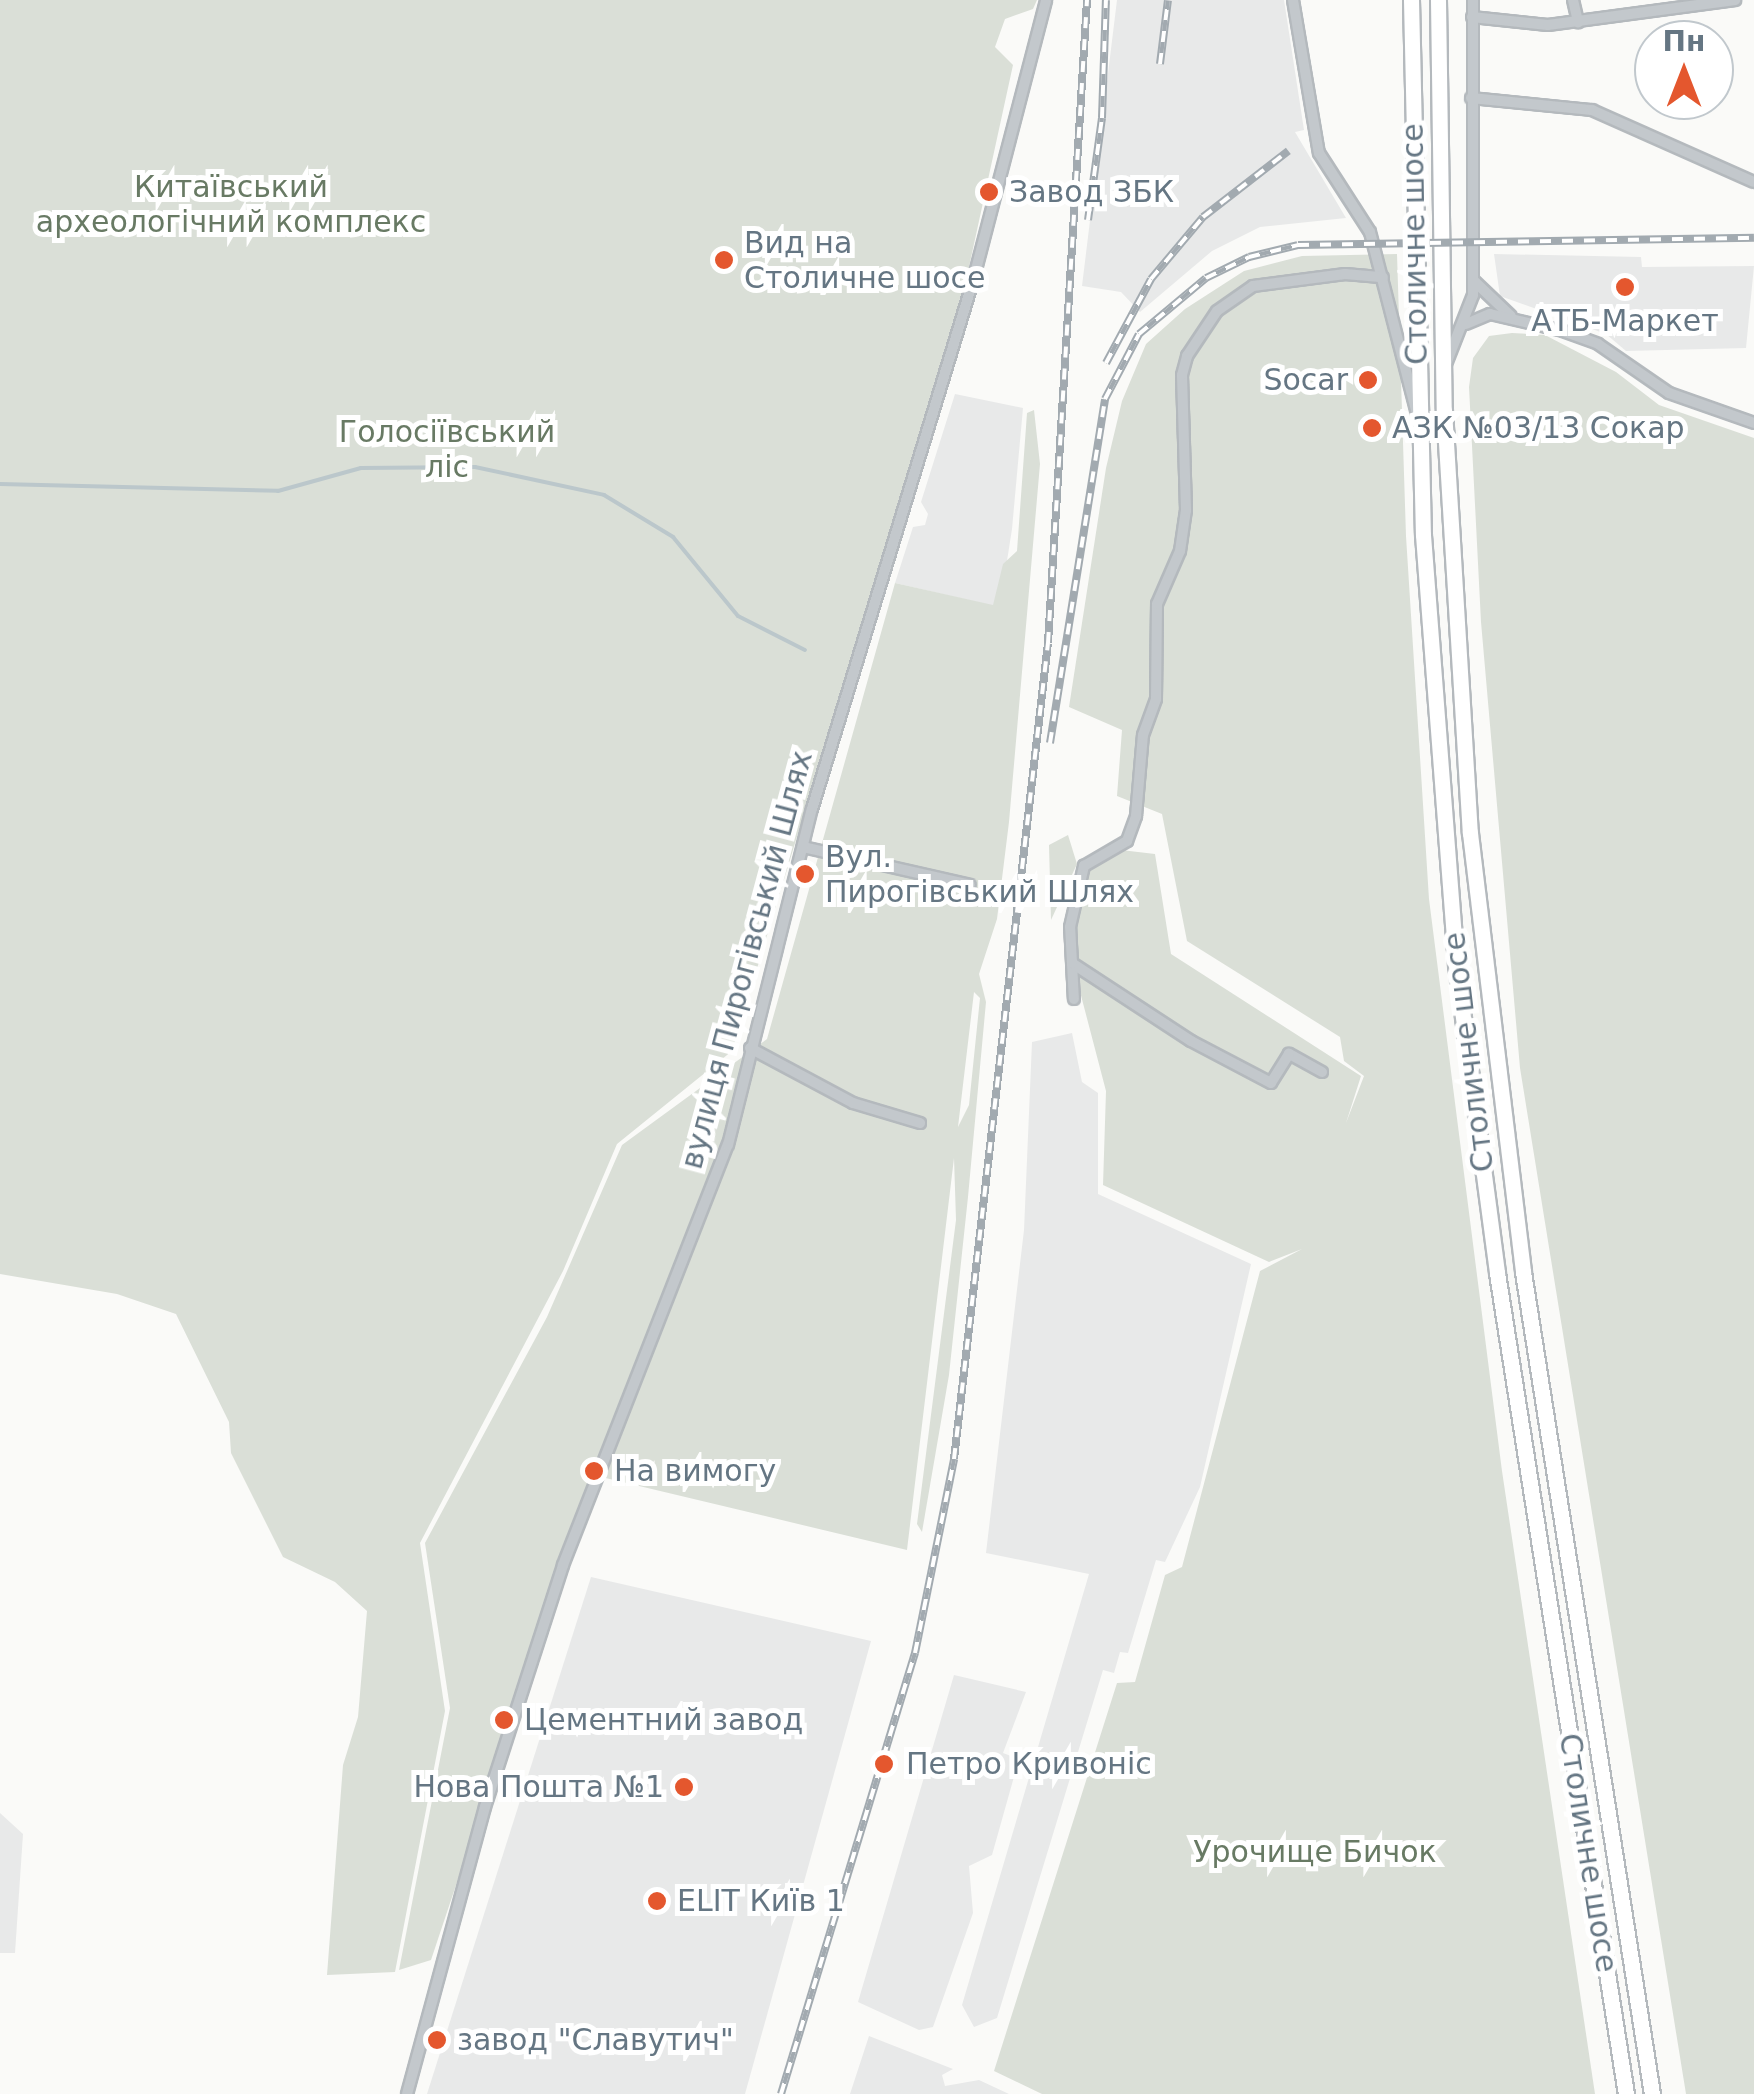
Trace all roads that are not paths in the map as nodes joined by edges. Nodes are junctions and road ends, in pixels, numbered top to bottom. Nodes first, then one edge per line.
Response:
1 (1046, 0) edge
2 (1293, 0) edge
3 (1411, 0) edge
4 (1438, 0) edge
5 (1473, 0) edge
6 (1574, 0) edge
7 (1735, 0) edge
8 (1658, 6) edge
9 (1472, 17) junction
10 (1578, 22) junction
11 (1471, 98) junction
12 (1754, 182) edge
13 (1382, 277) junction
14 (1474, 280) junction
15 (1512, 317) junction
16 (1466, 324) junction
17 (1443, 370) junction
18 (1418, 420) junction
19 (1754, 424) edge
20 (802, 847) junction
21 (970, 884) dead end
22 (1072, 963) junction
23 (1074, 999) dead end
24 (750, 1048) junction
25 (1322, 1072) dead end
26 (920, 1123) dead end
27 (407, 2094) edge
28 (1626, 2094) edge
29 (1652, 2094) edge

1 - 20 street, вулиця Пирогівський Шлях
2 - 13 street
3 - 18 highway, Столичне шосе
4 - 17 highway, Столичне шосе
5 - 9 street
6 - 10 street
7 - 8 street
8 - 10 street
9 - 10 street
9 - 11 street
11 - 12 street
11 - 14 street
13 - 18 street
13 - 22 street
14 - 15 street
14 - 16 street
15 - 16 street
15 - 19 street
16 - 17 street
17 - 29 highway, Столичне шосе
18 - 28 highway, Столичне шосе
20 - 21 street
20 - 24 street, вулиця Пирогівський Шлях
22 - 23 street
22 - 25 street
24 - 26 street
24 - 27 street, вулиця Пирогівський Шлях

